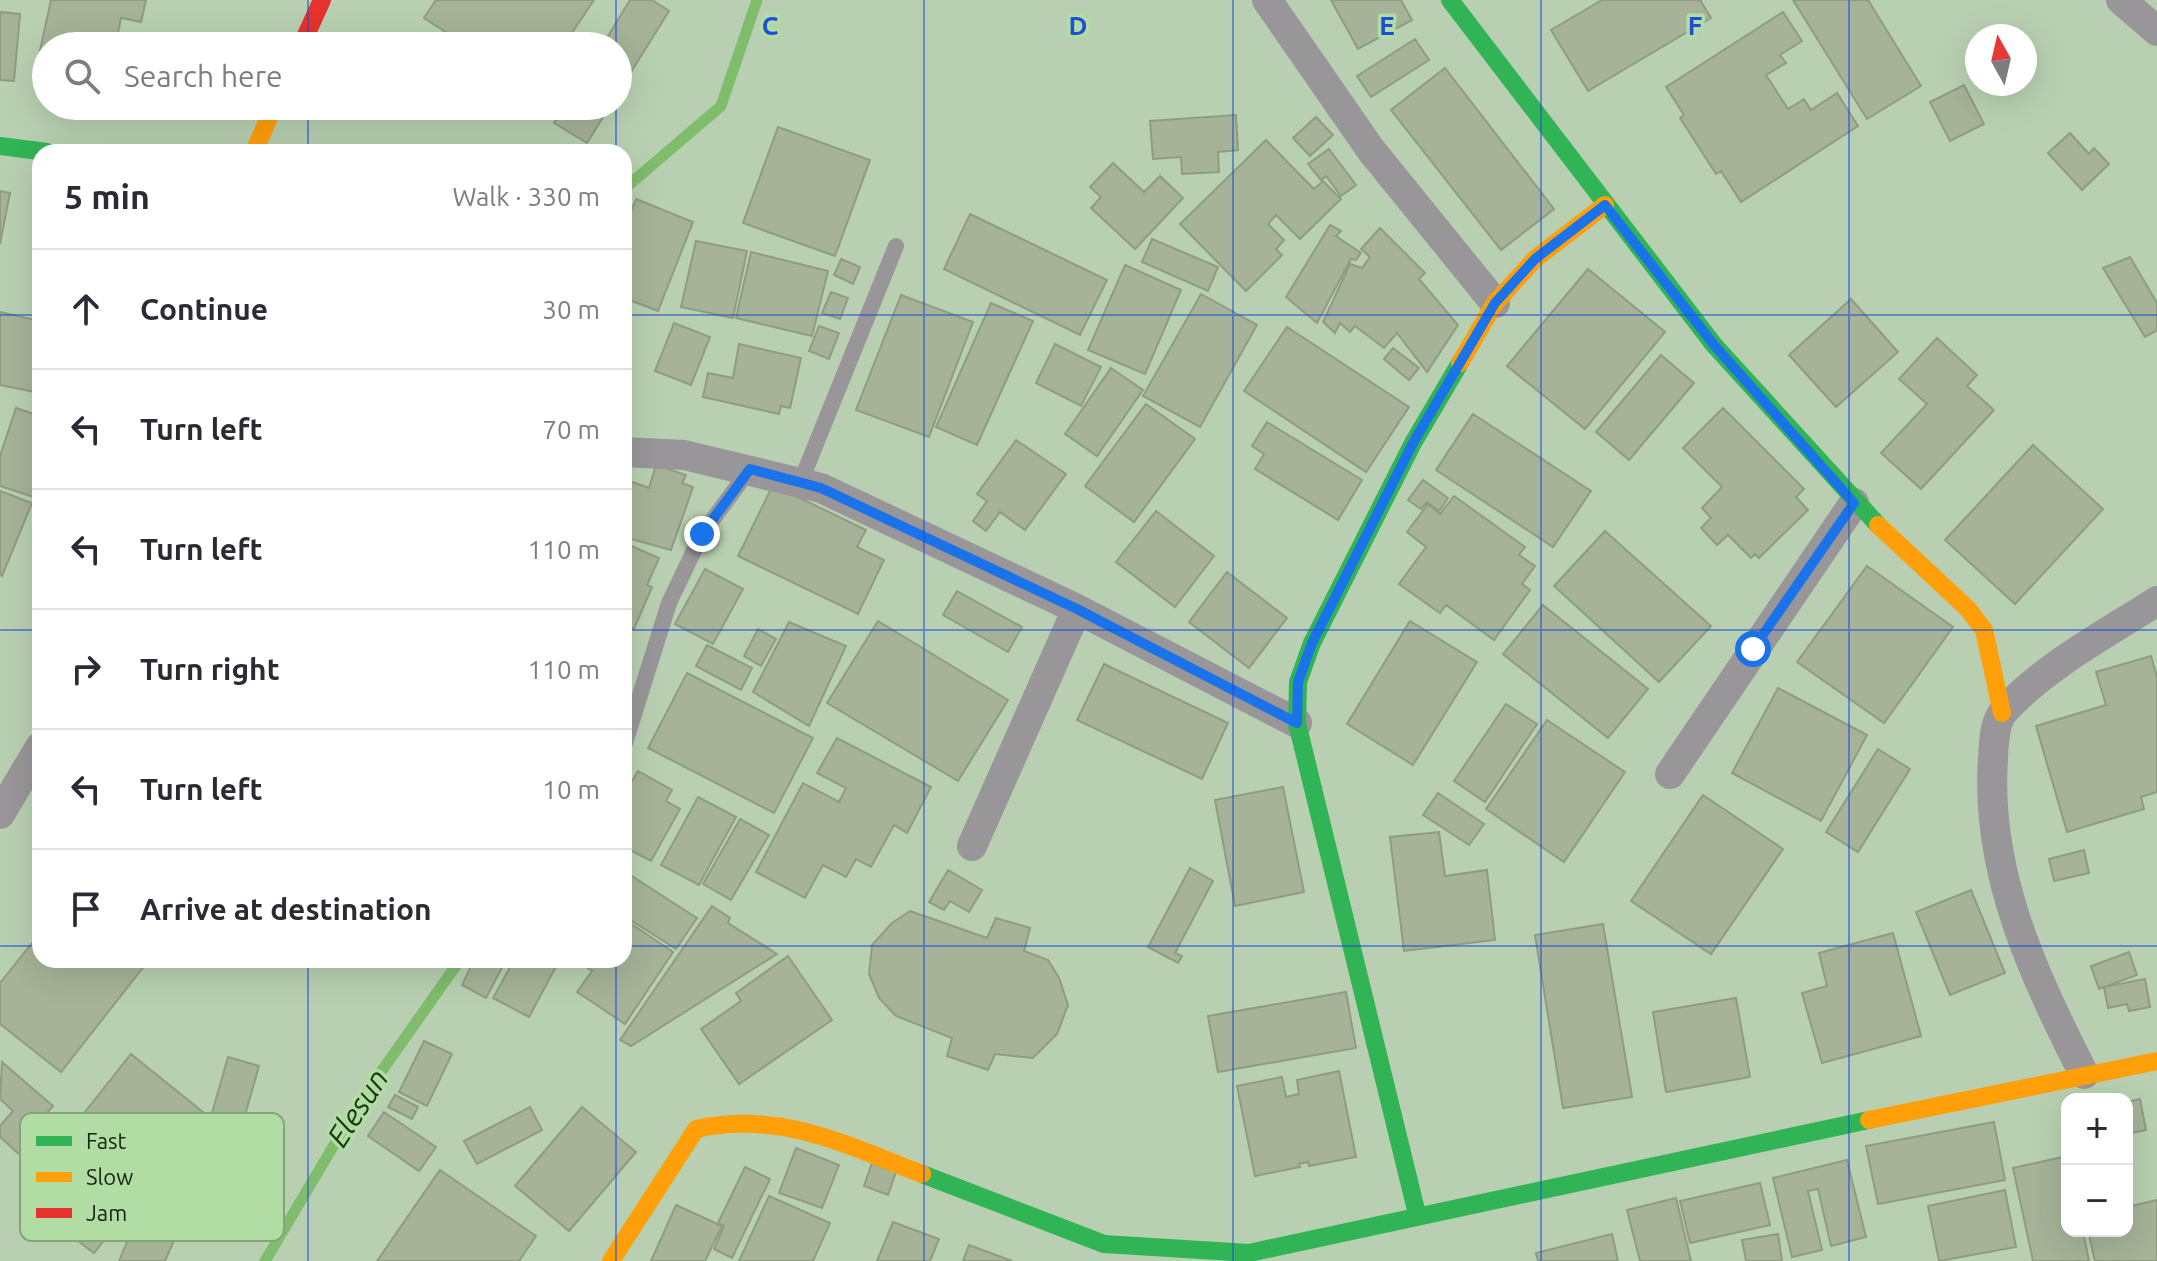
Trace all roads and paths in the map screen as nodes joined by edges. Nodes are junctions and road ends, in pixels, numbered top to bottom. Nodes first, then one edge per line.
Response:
1 (322, 0) edge
2 (1267, 0) edge
3 (1450, 0) edge
4 (2121, 0) edge
5 (2157, 31) edge
6 (307, 32) edge
7 (268, 120) edge
8 (257, 144) edge
9 (0, 146) edge
10 (32, 150) edge
11 (1605, 205) junction
12 (896, 246) dead end
13 (1495, 303) junction
14 (632, 452) edge
15 (750, 469) junction
16 (801, 481) junction
17 (1854, 503) junction
18 (2157, 601) edge
19 (1077, 609) junction
20 (2002, 713) junction
21 (632, 721) edge
22 (1297, 723) junction
23 (32, 760) edge
24 (1670, 774) dead end
25 (0, 814) edge
26 (972, 846) dead end
27 (2157, 1061) edge
28 (2084, 1074) junction
29 (1417, 1214) junction
30 (1250, 1257) edge
31 (611, 1261) edge

1 - 6 street
2 - 13 street
3 - 11 street
4 - 5 street
7 - 8 street
9 - 10 street
11 - 13 street
11 - 17 street
12 - 16 lane
13 - 22 street
14 - 15 street
15 - 16 street
15 - 21 lane
16 - 19 street
17 - 20 street
17 - 24 street
18 - 20 street
19 - 22 street
19 - 26 street
20 - 28 street
22 - 29 street
23 - 25 street
27 - 28 street
28 - 29 street
29 - 30 street
30 - 31 street

